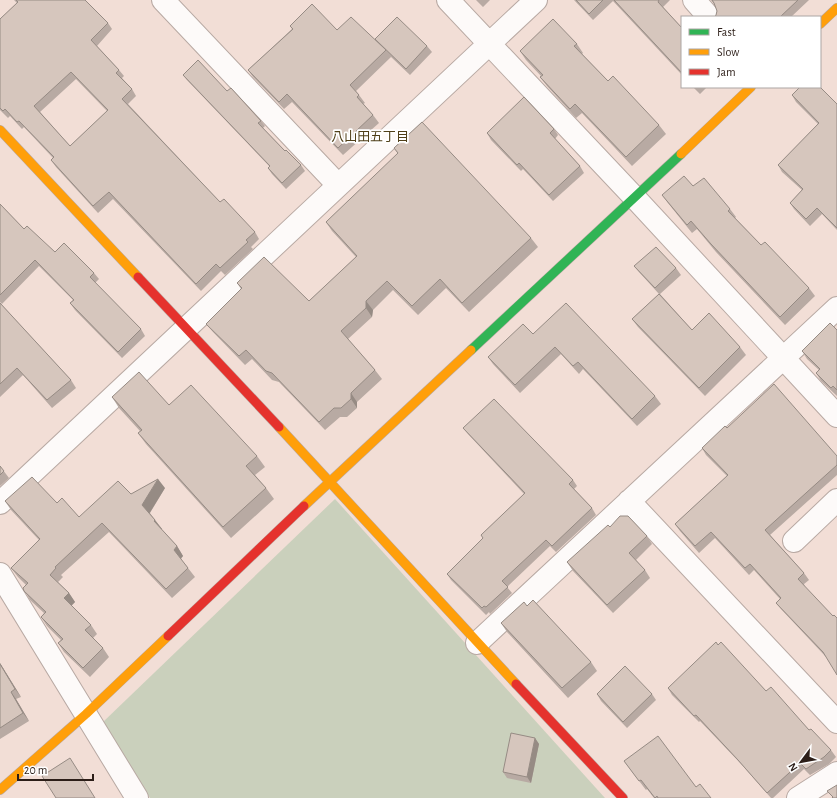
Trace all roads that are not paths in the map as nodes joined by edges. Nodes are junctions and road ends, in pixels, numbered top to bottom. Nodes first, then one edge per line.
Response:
1 (163, 0) edge
2 (448, 0) edge
3 (536, 0) edge
4 (694, 0) edge
5 (837, 8) edge
6 (709, 16) edge
7 (821, 23) edge
8 (489, 44) junction
9 (750, 88) edge
10 (0, 130) edge
11 (338, 185) junction
12 (635, 198) junction
13 (837, 308) edge
14 (186, 329) junction
15 (783, 358) junction
16 (837, 416) edge
17 (330, 481) junction
18 (837, 500) edge
19 (629, 501) junction
20 (0, 502) edge
21 (794, 541) dead end
22 (0, 574) edge
23 (477, 643) junction
24 (86, 714) junction
25 (837, 722) edge
26 (837, 773) edge
27 (0, 790) edge
28 (137, 798) edge
29 (623, 798) edge
30 (798, 798) edge

1 - 11 street
2 - 8 street
3 - 8 street
4 - 6 street
5 - 7 street
8 - 11 street
8 - 12 street
9 - 12 street
10 - 14 street
11 - 14 street
12 - 15 street
12 - 17 street
13 - 15 street
14 - 17 street
14 - 20 street
15 - 16 street
15 - 19 street
17 - 23 street
17 - 24 street
18 - 21 street
19 - 23 street
19 - 25 street
22 - 24 street
23 - 29 street
24 - 27 street
24 - 28 street
26 - 30 street

